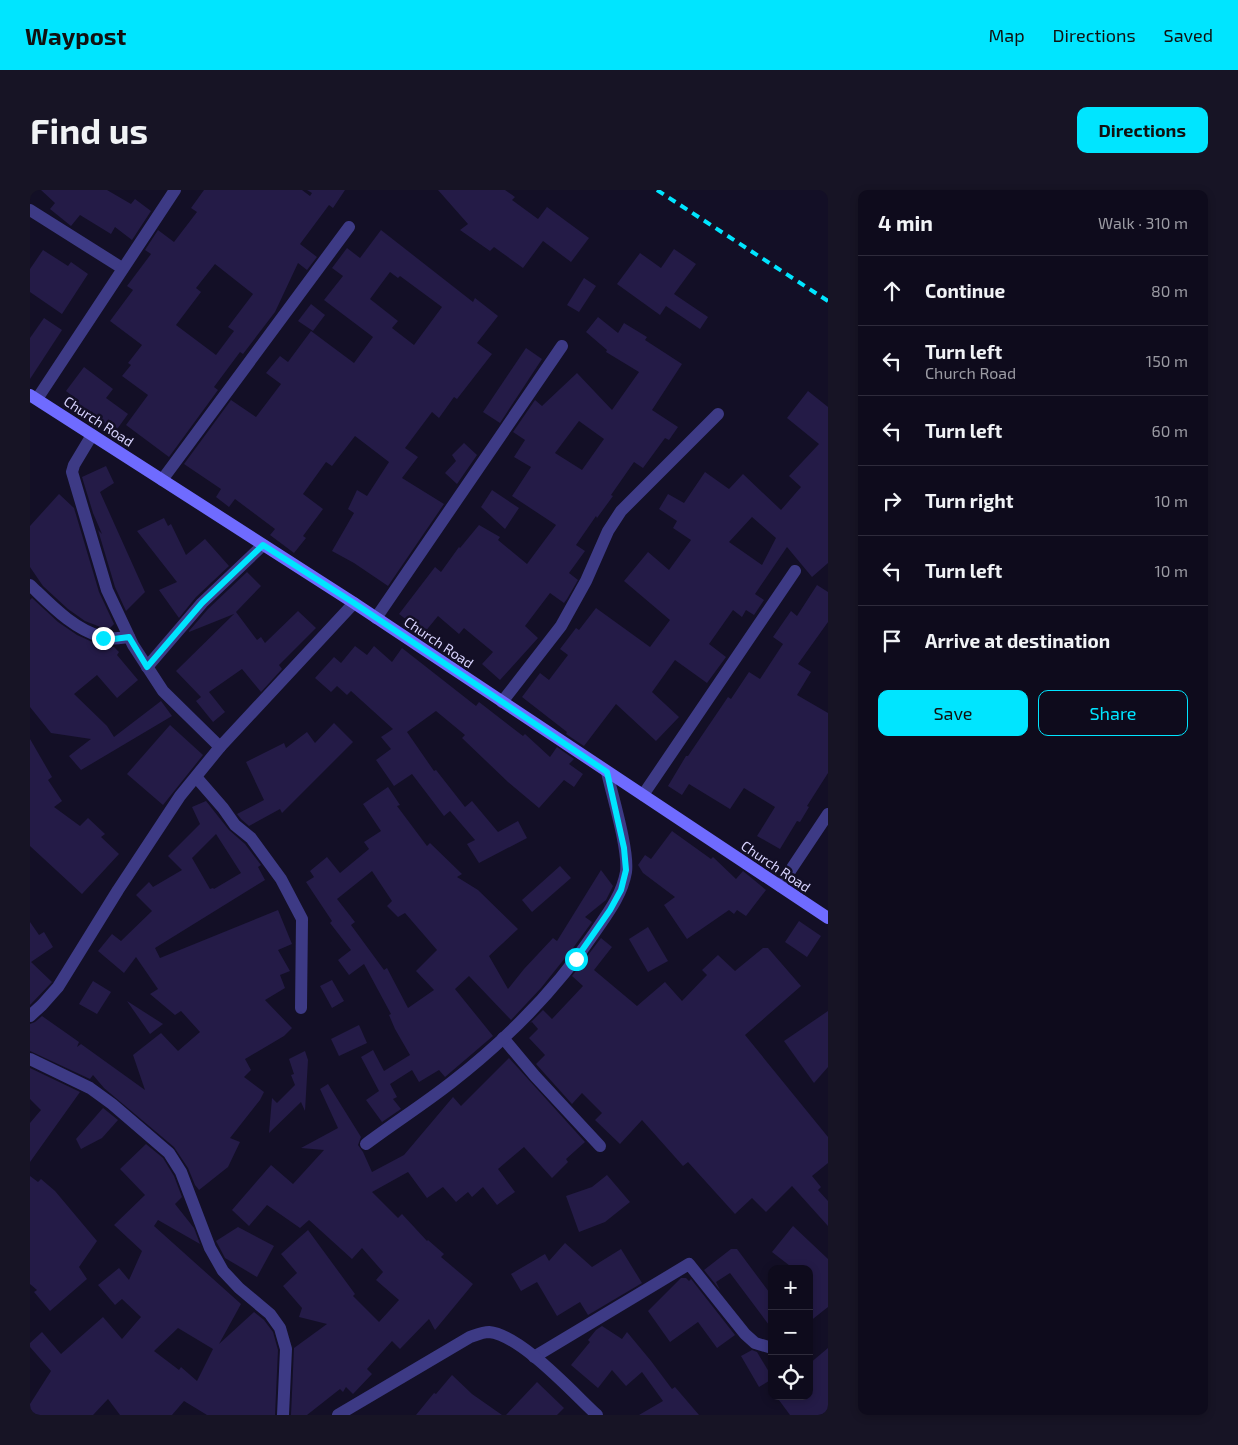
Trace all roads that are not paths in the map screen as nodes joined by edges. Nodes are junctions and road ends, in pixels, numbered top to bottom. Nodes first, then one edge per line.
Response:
1 (175, 190) edge
2 (30, 210) edge
3 (350, 227) dead end
4 (122, 268) junction
5 (562, 346) dead end
6 (34, 397) edge
7 (718, 414) dead end
8 (92, 435) junction
9 (162, 480) junction
10 (263, 545) junction
11 (795, 571) dead end
12 (30, 585) edge
13 (354, 603) junction
14 (376, 618) junction
15 (129, 637) junction
16 (147, 667) junction
17 (502, 702) junction
18 (220, 747) junction
19 (607, 772) junction
20 (196, 777) junction
21 (643, 795) junction
22 (828, 814) edge
23 (780, 886) junction
24 (828, 918) edge
25 (301, 1008) dead end
26 (30, 1016) edge
27 (503, 1038) junction
28 (30, 1059) edge
29 (366, 1144) dead end
30 (600, 1146) dead end
31 (768, 1347) edge
32 (534, 1357) junction
33 (283, 1415) edge
34 (338, 1415) edge
35 (597, 1415) edge

1 - 4 street
2 - 4 street
3 - 9 street
4 - 6 street
5 - 14 street
6 - 8 street, Church Road
7 - 17 street
8 - 9 street, Church Road
8 - 15 street
9 - 10 street, Church Road
10 - 13 street, Church Road
10 - 16 street
11 - 21 street
12 - 15 street
13 - 14 street, Church Road
13 - 18 street
14 - 17 street, Church Road
15 - 16 street
16 - 18 street
17 - 19 street, Church Road
18 - 20 street
19 - 21 street, Church Road
19 - 27 street
20 - 25 street
20 - 26 street
21 - 23 street, Church Road
22 - 23 street
23 - 24 street, Church Road
27 - 29 street
27 - 30 street
28 - 33 street
31 - 32 street
32 - 34 street
32 - 35 street

